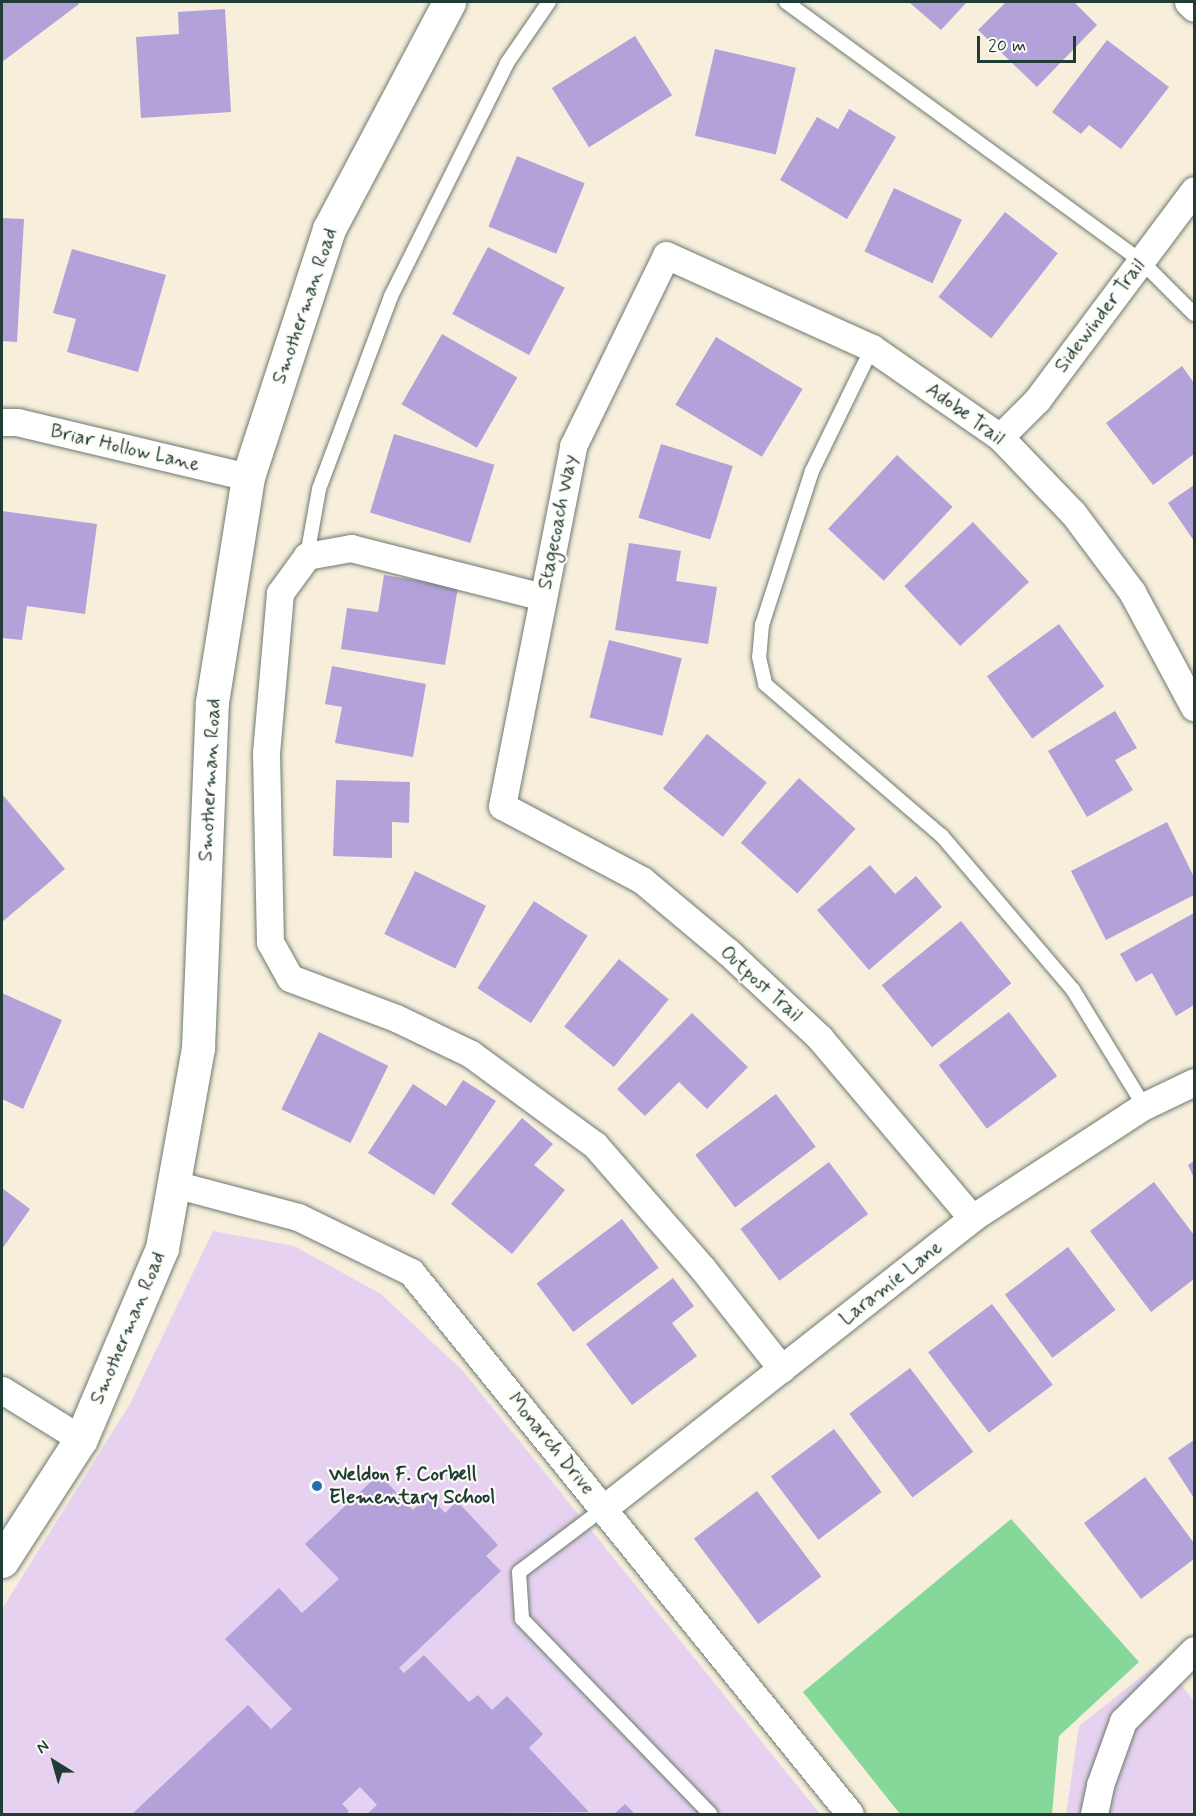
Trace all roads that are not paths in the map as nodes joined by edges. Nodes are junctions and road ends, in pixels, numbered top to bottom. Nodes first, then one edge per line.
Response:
1 (449, 2) edge
2 (549, 2) edge
3 (786, 2) edge
4 (1188, 2) edge
5 (1194, 8) edge
6 (1194, 190) edge
7 (666, 255) joint
8 (1141, 261) junction
9 (1194, 314) edge
10 (872, 348) junction
11 (2, 422) edge
12 (1000, 437) junction
13 (248, 477) junction
14 (306, 556) junction
15 (543, 597) junction
16 (1194, 707) edge
17 (502, 806) joint
18 (1194, 1082) edge
19 (1144, 1106) junction
20 (174, 1184) junction
21 (972, 1218) junction
22 (782, 1369) junction
23 (2, 1390) edge
24 (81, 1439) junction
25 (604, 1508) junction
26 (2, 1561) edge
27 (1194, 1650) edge
28 (710, 1815) edge
29 (850, 1815) edge
30 (1094, 1815) edge

1 - 13 street, Smotherman Road
2 - 14 lane
3 - 8 lane
4 - 5 street
6 - 8 street, Sidewinder Trail
7 - 10 street, Adobe Trail
7 - 15 street, Stagecoach Way
8 - 9 lane
8 - 12 street, Sidewinder Trail
10 - 12 street, Adobe Trail
10 - 19 lane
11 - 13 street, Briar Hollow Lane
12 - 16 street, Adobe Trail
13 - 20 street, Smotherman Road
14 - 15 street
14 - 22 street
15 - 17 street, Stagecoach Way
17 - 21 street, Outpost Trail
18 - 19 street, Laramie Lane
19 - 21 street, Laramie Lane
20 - 24 street, Smotherman Road
20 - 25 street, Monarch Drive
21 - 22 street, Laramie Lane
22 - 25 street, Laramie Lane
23 - 24 street
24 - 26 street, Smotherman Road
25 - 28 lane
25 - 29 street, Monarch Drive
27 - 30 street

